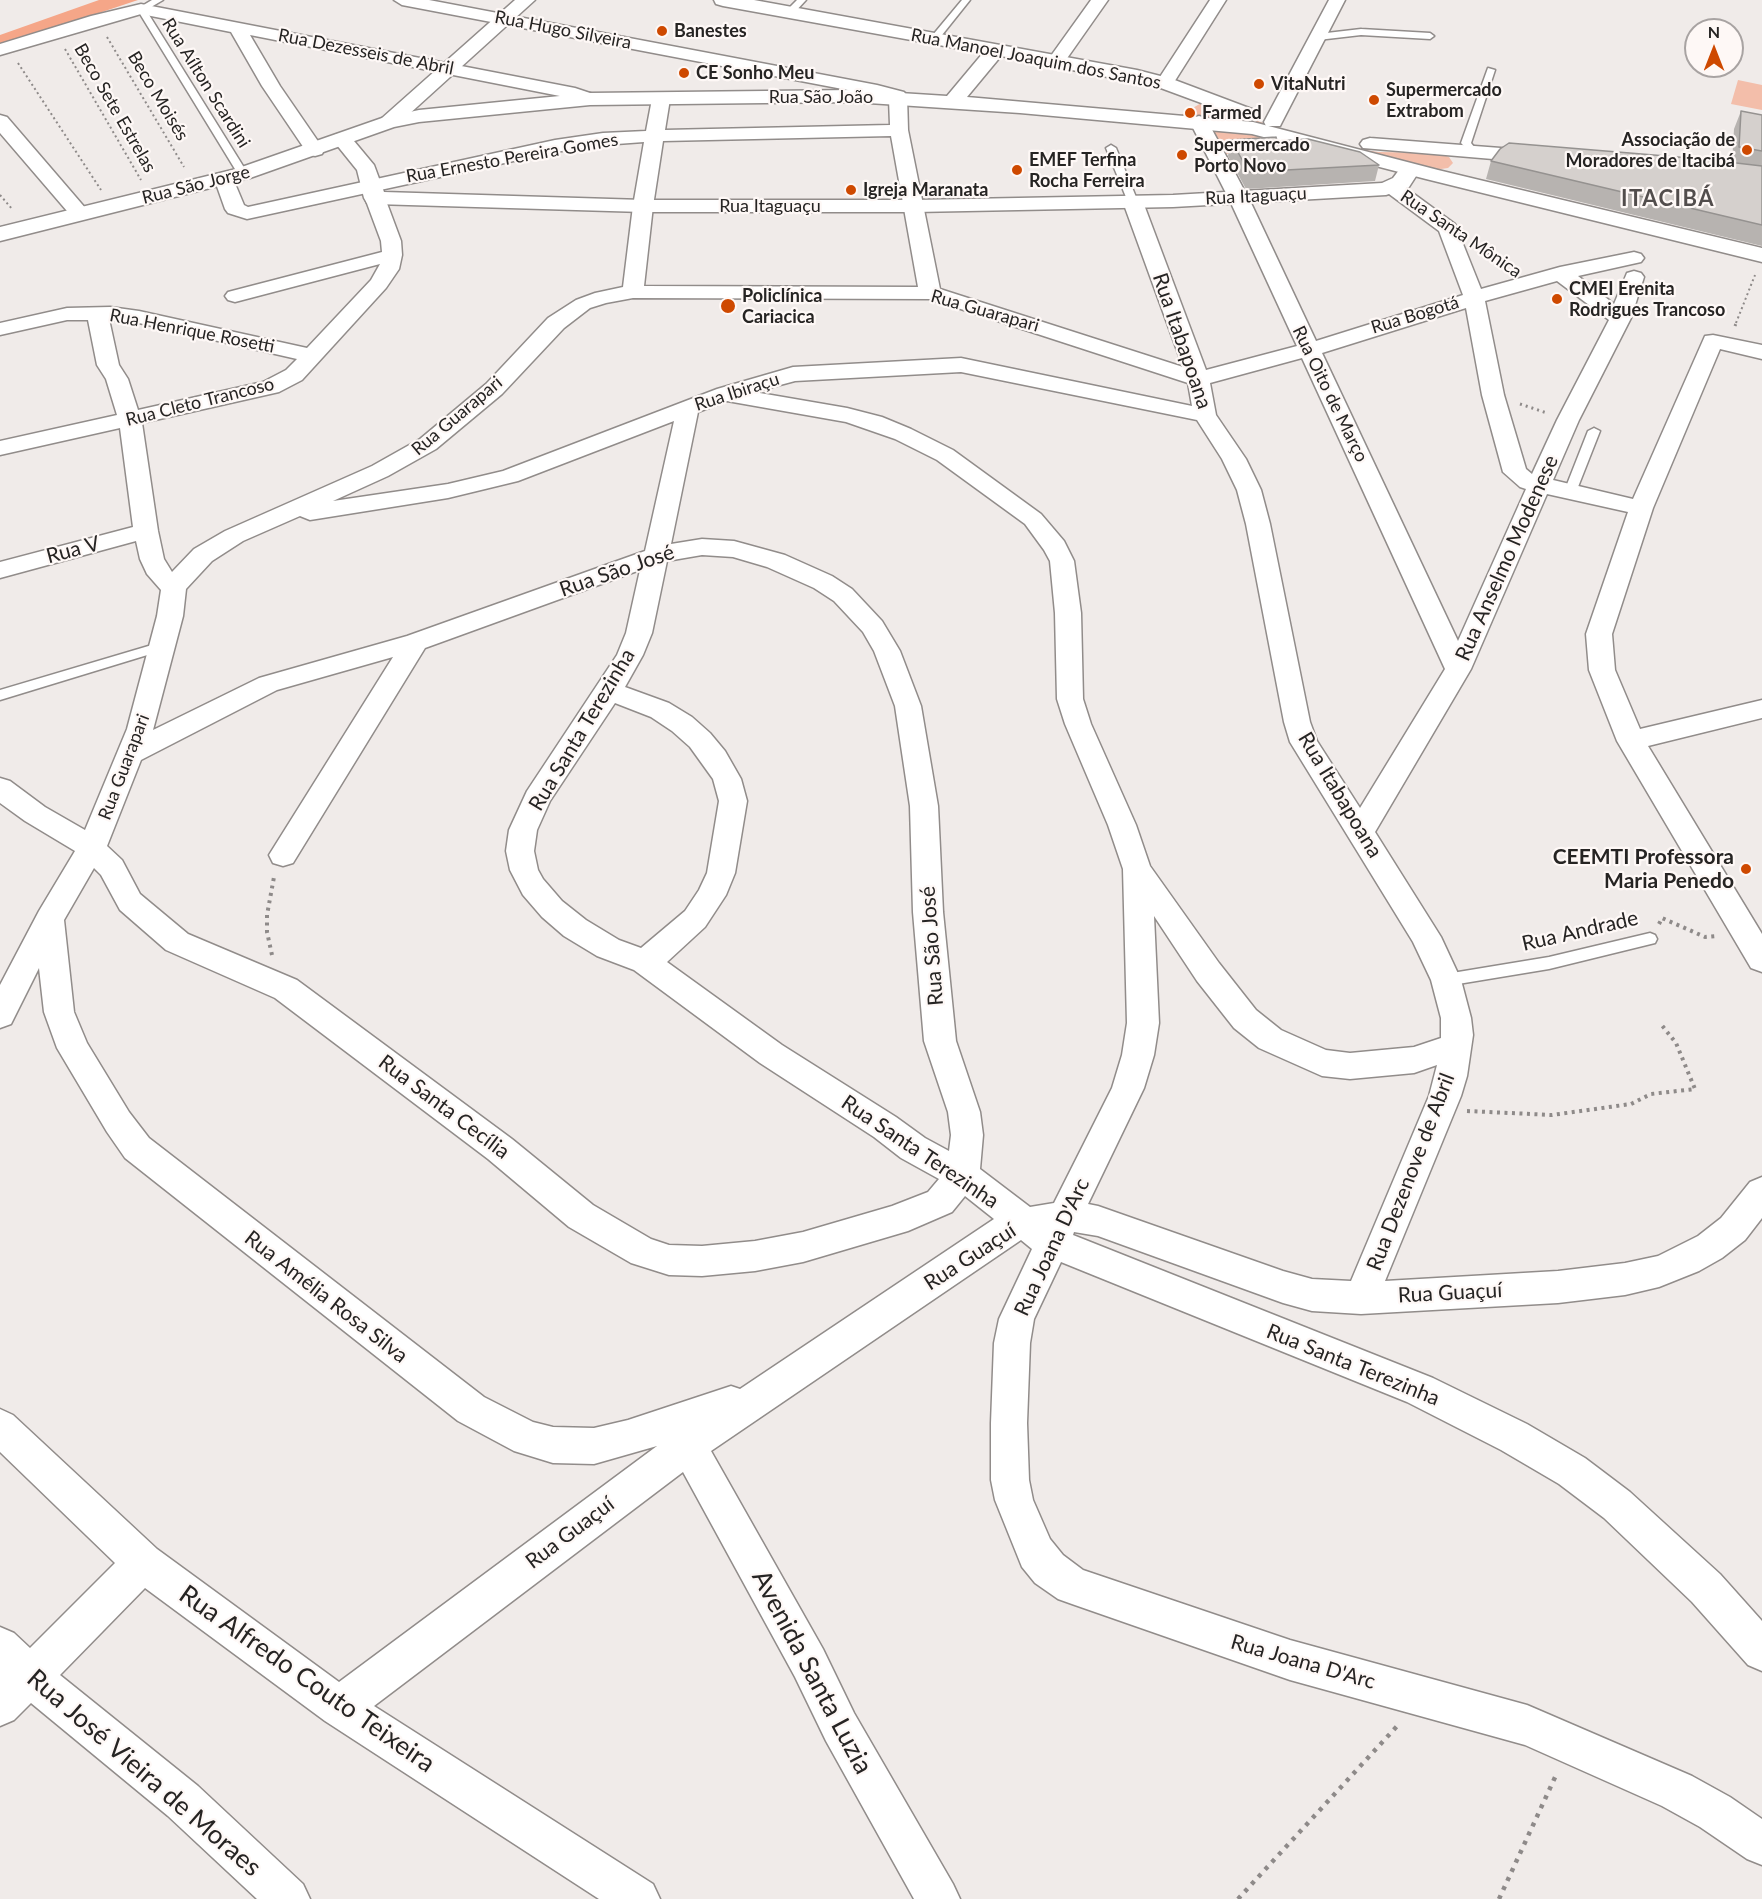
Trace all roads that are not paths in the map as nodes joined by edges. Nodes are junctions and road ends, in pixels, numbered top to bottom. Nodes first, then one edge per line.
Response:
1 (159, 0) edge
2 (402, 0) edge
3 (526, 0) edge
4 (723, 0) edge
5 (966, 0) edge
6 (1100, 0) edge
7 (1218, 0) edge
8 (1336, 0) edge
9 (796, 6) edge
10 (141, 9) junction
11 (504, 19) junction
12 (237, 27) junction
13 (1430, 36) dead end
14 (1317, 37) junction
15 (934, 38) junction
16 (4, 48) edge
17 (996, 50) junction
18 (1057, 60) junction
19 (448, 68) junction
20 (1491, 70) dead end
21 (1165, 83) junction
22 (899, 98) junction
23 (590, 99) junction
24 (661, 99) junction
25 (953, 102) junction
26 (0, 121) edge
27 (388, 122) junction
28 (1199, 122) junction
29 (1273, 122) junction
30 (899, 130) junction
31 (657, 135) junction
32 (342, 139) junction
33 (1111, 148) dead end
34 (315, 150) junction
35 (1463, 150) junction
36 (1559, 158) edge
37 (1409, 170) junction
38 (233, 176) junction
39 (1433, 176) junction
40 (1392, 187) junction
41 (1483, 187) junction
42 (373, 191) junction
43 (1238, 197) junction
44 (1133, 202) junction
45 (915, 206) junction
46 (643, 207) junction
47 (80, 214) junction
48 (0, 234) edge
49 (392, 255) junction
50 (1759, 265) edge
51 (1634, 267) joint
52 (1560, 273) junction
53 (633, 292) junction
54 (930, 293) junction
55 (235, 296) dead end
56 (1474, 297) junction
57 (97, 313) junction
58 (1620, 318) junction
59 (0, 329) edge
60 (1308, 350) junction
61 (1762, 352) edge
62 (313, 356) junction
63 (1198, 379) junction
64 (725, 394) junction
65 (688, 408) junction
66 (1205, 415) junction
67 (130, 419) junction
68 (1594, 431) dead end
69 (0, 448) edge
70 (1539, 485) junction
71 (1570, 492) junction
72 (1641, 508) junction
73 (280, 514) junction
74 (146, 531) junction
75 (655, 556) junction
76 (0, 570) edge
77 (174, 588) junction
78 (416, 642) junction
79 (162, 646) junction
80 (1458, 669) junction
81 (609, 691) junction
82 (0, 695) edge
83 (1762, 709) edge
84 (1631, 741) junction
85 (130, 754) junction
86 (0, 788) edge
87 (1361, 831) junction
88 (92, 848) junction
89 (283, 855) road end
90 (1137, 869) junction
91 (49, 919) junction
92 (1650, 939) road end
93 (1762, 960) edge
94 (645, 962) junction
95 (1446, 980) junction
96 (8, 983) edge
97 (0, 1015) edge
98 (1456, 1046) junction
99 (963, 1175) junction
100 (1762, 1192) edge
101 (1023, 1223) junction
102 (1058, 1230) junction
103 (1361, 1298) junction
104 (763, 1393) junction
105 (0, 1427) edge
106 (688, 1445) junction
107 (143, 1563) junction
108 (0, 1647) edge
109 (1762, 1651) edge
110 (31, 1677) junction
111 (0, 1706) edge
112 (339, 1707) junction
113 (1762, 1844) edge
114 (288, 1899) edge
115 (638, 1899) edge
116 (938, 1899) edge

1 - 10 lane
2 - 11 street, Rua Hugo Silveira
3 - 11 main road
4 - 9 main road, Rua Manoel Joaquim dos Santos
5 - 15 lane
6 - 18 street
7 - 21 street
8 - 14 street
9 - 15 main road, Rua Manoel Joaquim dos Santos
10 - 12 street, Rua Dezesseis de Abril
10 - 16 street
10 - 38 lane, Rua Aílton Scardini
11 - 19 main road
11 - 22 street, Rua Hugo Silveira
12 - 19 street, Rua Dezesseis de Abril
12 - 34 street
13 - 14 lane
14 - 29 street
15 - 17 main road, Rua Manoel Joaquim dos Santos
17 - 18 main road, Rua Manoel Joaquim dos Santos
17 - 25 main road
18 - 21 main road, Rua Manoel Joaquim dos Santos
19 - 23 street, Rua Dezesseis de Abril
19 - 27 main road
20 - 35 lane
21 - 29 main road, Rua Manoel Joaquim dos Santos
22 - 24 main road, Rua São João
22 - 25 main road, Rua São João
22 - 30 street
23 - 24 main road, Rua São João
23 - 27 main road, Rua São João
24 - 31 street
25 - 28 main road, Rua São João
26 - 47 street
27 - 32 main road, Rua São Jorge
28 - 37 main road, Rua São João
28 - 43 street, Rua Oito de Março
29 - 35 main road, Rua Manoel Joaquim dos Santos
30 - 31 street, Rua Ernesto Pereira Gomes
30 - 45 street
31 - 42 street, Rua Ernesto Pereira Gomes
31 - 46 street
32 - 34 main road, Rua São Jorge
32 - 42 main road
33 - 44 lane, Rua Itabapoana
34 - 38 main road, Rua São Jorge
35 - 36 main road, Rua Manoel Joaquim dos Santos
35 - 39 main road
35 - 41 main road
37 - 39 main road
37 - 40 main road
38 - 42 street, Rua Ernesto Pereira Gomes
38 - 47 main road, Rua São Jorge
39 - 41 main road
40 - 43 main road, Rua Itaguaçu
40 - 56 street, Rua Santa Mônica
41 - 50 main road
42 - 46 main road, Rua Itaguaçu
42 - 49 street
43 - 44 main road, Rua Itaguaçu
43 - 60 street, Rua Oito de Março
44 - 45 main road, Rua Itaguaçu
44 - 63 street, Rua Itabapoana
45 - 46 main road, Rua Itaguaçu
45 - 54 street
46 - 53 street
47 - 48 main road, Rua São Jorge
49 - 55 street
49 - 62 street, Rua Cleto Trancoso
51 - 52 street, Rua Bogotá
51 - 58 street, Rua Anselmo Modenese
52 - 56 street, Rua Bogotá
52 - 58 street
53 - 54 street, Rua Guarapari
53 - 73 street, Rua Guarapari
54 - 63 street, Rua Guarapari
56 - 60 street, Rua Bogotá
56 - 70 street
57 - 59 street, Rua Henrique Rosetti
57 - 62 street, Rua Henrique Rosetti
57 - 67 street
58 - 70 street, Rua Anselmo Modenese
60 - 63 street, Rua Bogotá
60 - 80 street, Rua Oito de Março
61 - 72 street
62 - 67 street, Rua Cleto Trancoso
63 - 66 street, Rua Itabapoana
64 - 65 street, Rua Ibiraçu
64 - 66 street, Rua Ibiraçu
64 - 90 street, Rua Joana D'Arc
65 - 73 street, Rua Ibiraçu
65 - 75 street, Rua Santa Terezinha
66 - 87 street, Rua Itabapoana
67 - 69 street, Rua Cleto Trancoso
67 - 74 street
68 - 71 lane
70 - 71 street
70 - 80 street, Rua Anselmo Modenese
71 - 72 street
72 - 84 street
73 - 77 street, Rua Guarapari
74 - 76 street, Rua V
74 - 77 street
75 - 78 street, Rua São José
75 - 81 street, Rua Santa Terezinha
75 - 99 street, Rua São José
77 - 79 street, Rua Guarapari
78 - 85 street, Rua São José
78 - 89 street
79 - 82 lane
79 - 85 street, Rua Guarapari
80 - 87 street, Rua Anselmo Modenese
81 - 94 street, Rua Santa Terezinha
81 - 94 street
83 - 84 street
84 - 93 street
85 - 88 street, Rua Guarapari
86 - 88 street, Rua Santa Cecília
87 - 95 street, Rua Itabapoana
88 - 91 street, Rua Guarapari
88 - 99 street, Rua Santa Cecília
90 - 98 street
90 - 102 street, Rua Joana D'Arc
91 - 96 street, Rua Guarapari
91 - 104 street, Rua Amélia Rosa Silva
92 - 95 lane, Rua Andrade
94 - 99 street, Rua Santa Terezinha
95 - 98 street, Rua Itabapoana
96 - 97 street, Rua Guarapari
98 - 103 street, Rua Dezenove de Abril
99 - 101 street, Rua Santa Terezinha
100 - 103 street, Rua Guaçuí
101 - 102 street, Rua Guaçuí
101 - 104 street, Rua Guaçuí
102 - 103 street, Rua Guaçuí
102 - 109 street, Rua Santa Terezinha
102 - 113 street, Rua Joana D'Arc
104 - 106 street, Rua Guaçuí
105 - 107 street, Rua Alfredo Couto Teixeira
106 - 112 street, Rua Guaçuí
106 - 116 street, Avenida Santa Luzia
107 - 110 street
107 - 112 street, Rua Alfredo Couto Teixeira
108 - 110 street, Rua José Vieira de Moraes
110 - 111 street
110 - 114 street, Rua José Vieira de Moraes
112 - 115 street, Rua Alfredo Couto Teixeira

